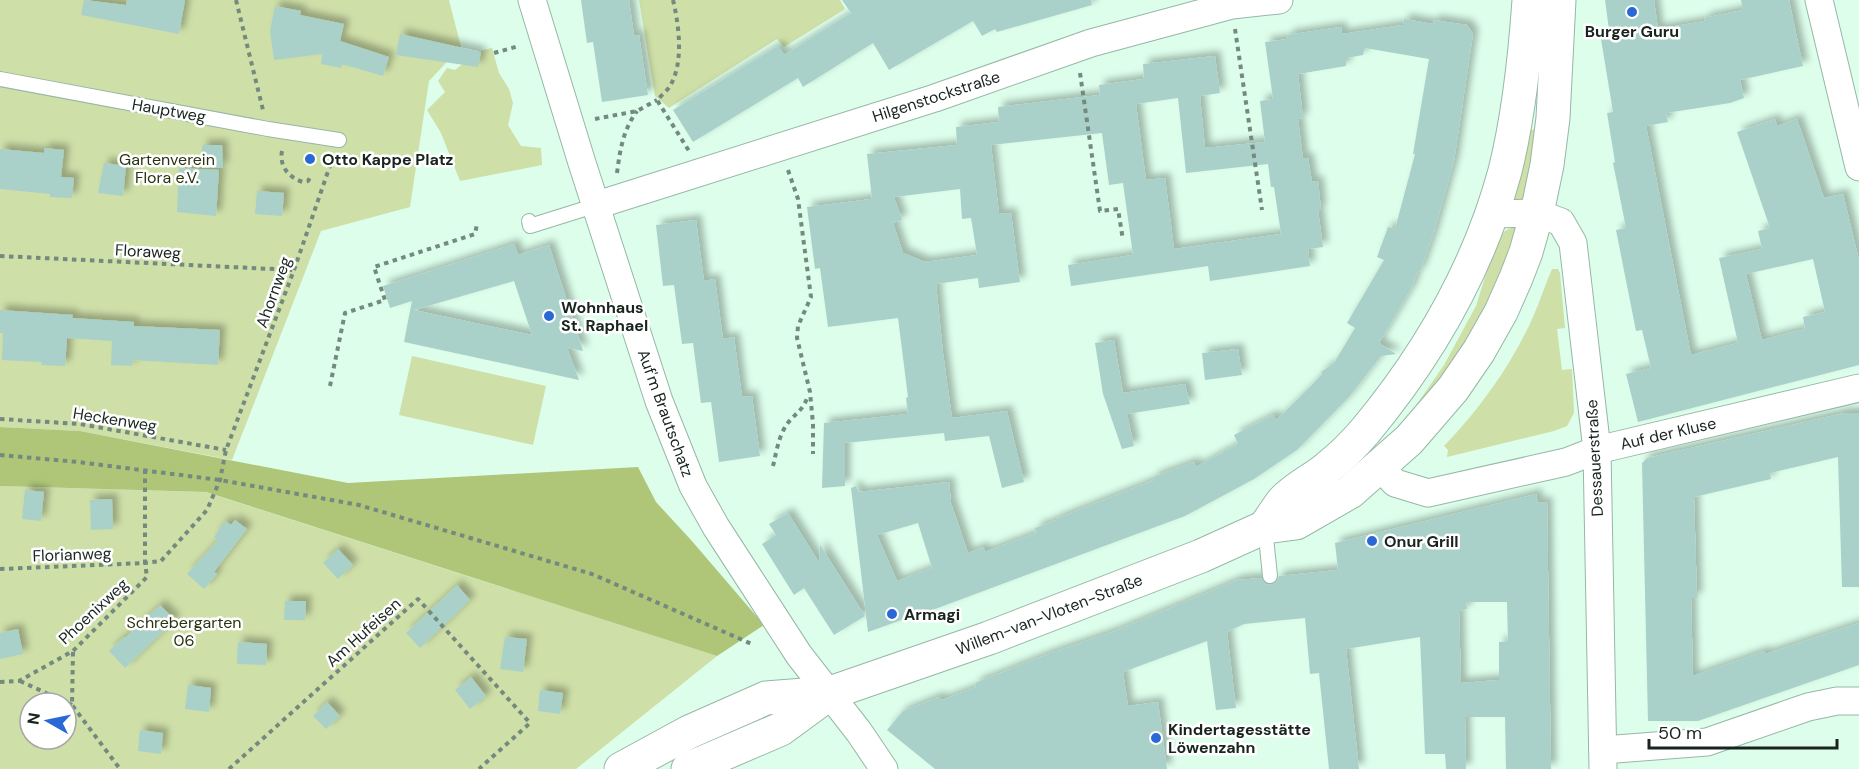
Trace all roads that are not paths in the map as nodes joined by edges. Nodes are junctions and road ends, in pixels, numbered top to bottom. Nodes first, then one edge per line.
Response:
1 (532, 0) edge
2 (1279, 0) edge
3 (1529, 0) edge
4 (1559, 0) edge
5 (1819, 0) edge
6 (0, 79) edge
7 (339, 140) road end
8 (1859, 167) edge
9 (597, 205) junction
10 (1537, 213) junction
11 (1492, 214) junction
12 (529, 222) dead end
13 (1428, 346) junction
14 (1859, 388) edge
15 (1597, 450) junction
16 (1388, 475) junction
17 (1265, 527) junction
18 (1270, 576) dead end
19 (830, 693) junction
20 (1859, 700) edge
21 (1603, 759) edge
22 (621, 769) edge
23 (688, 769) edge
24 (884, 769) edge

1 - 9 street, Auf'm Brautschatz
2 - 9 street, Hilgenstockstraße
3 - 11 main road
4 - 10 main road, Willem-van-Vloten-Straße
5 - 8 street
6 - 7 lane, Hauptweg
9 - 12 lane
9 - 19 street, Auf'm Brautschatz
10 - 11 street, Dessauerstraße
10 - 15 street, Dessauerstraße
10 - 16 main road, Willem-van-Vloten-Straße
11 - 13 main road
13 - 16 main road
13 - 17 main road
14 - 15 street, Auf der Kluse
15 - 16 street, Auf der Kluse
15 - 21 street, Dessauerstraße
16 - 17 main road, Willem-van-Vloten-Straße
17 - 18 lane
17 - 19 main road, Willem-van-Vloten-Straße
19 - 22 main road
19 - 23 main road
19 - 24 street, Auf'm Brautschatz
20 - 21 street

